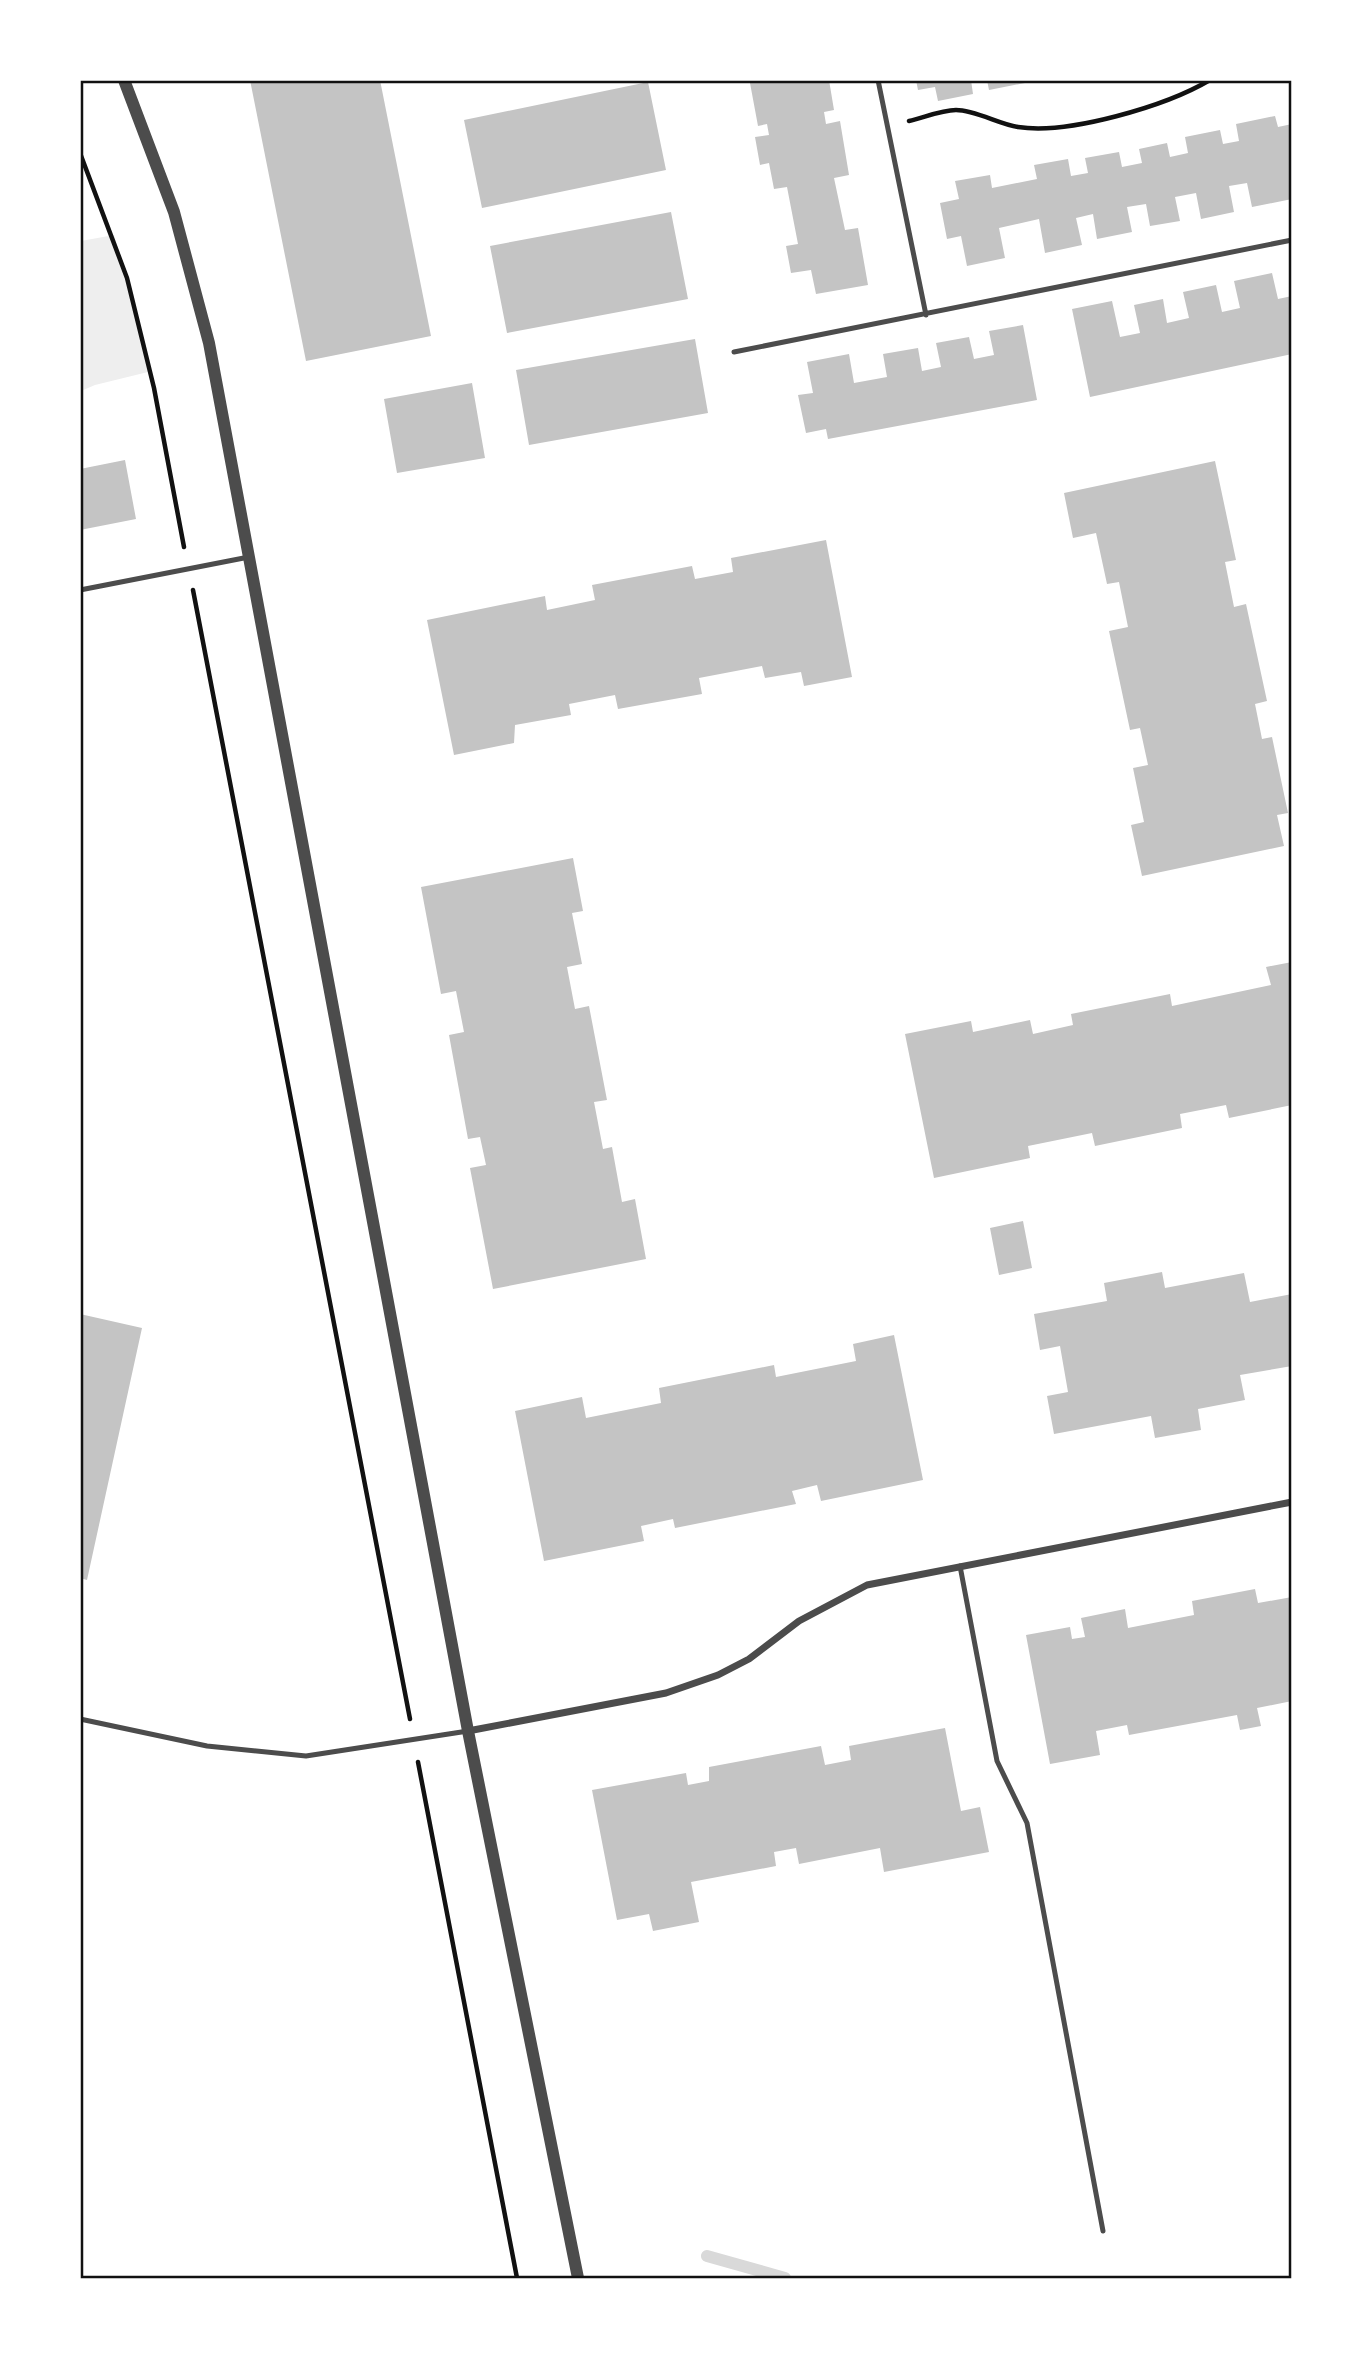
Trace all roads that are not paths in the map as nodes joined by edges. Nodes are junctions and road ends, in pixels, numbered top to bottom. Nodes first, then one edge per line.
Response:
1 (124, 80) edge
2 (878, 80) edge
3 (1292, 240) edge
4 (926, 315) junction
5 (734, 352) dead end
6 (249, 557) junction
7 (80, 590) edge
8 (1292, 1502) edge
9 (960, 1566) junction
10 (80, 1719) edge
11 (468, 1731) junction
12 (1104, 2231) dead end
13 (578, 2278) edge

1 - 6 street
2 - 4 lane
3 - 4 lane
4 - 5 lane
6 - 7 lane
6 - 11 street
8 - 9 street
9 - 11 street
9 - 12 lane
10 - 11 lane
11 - 13 street

